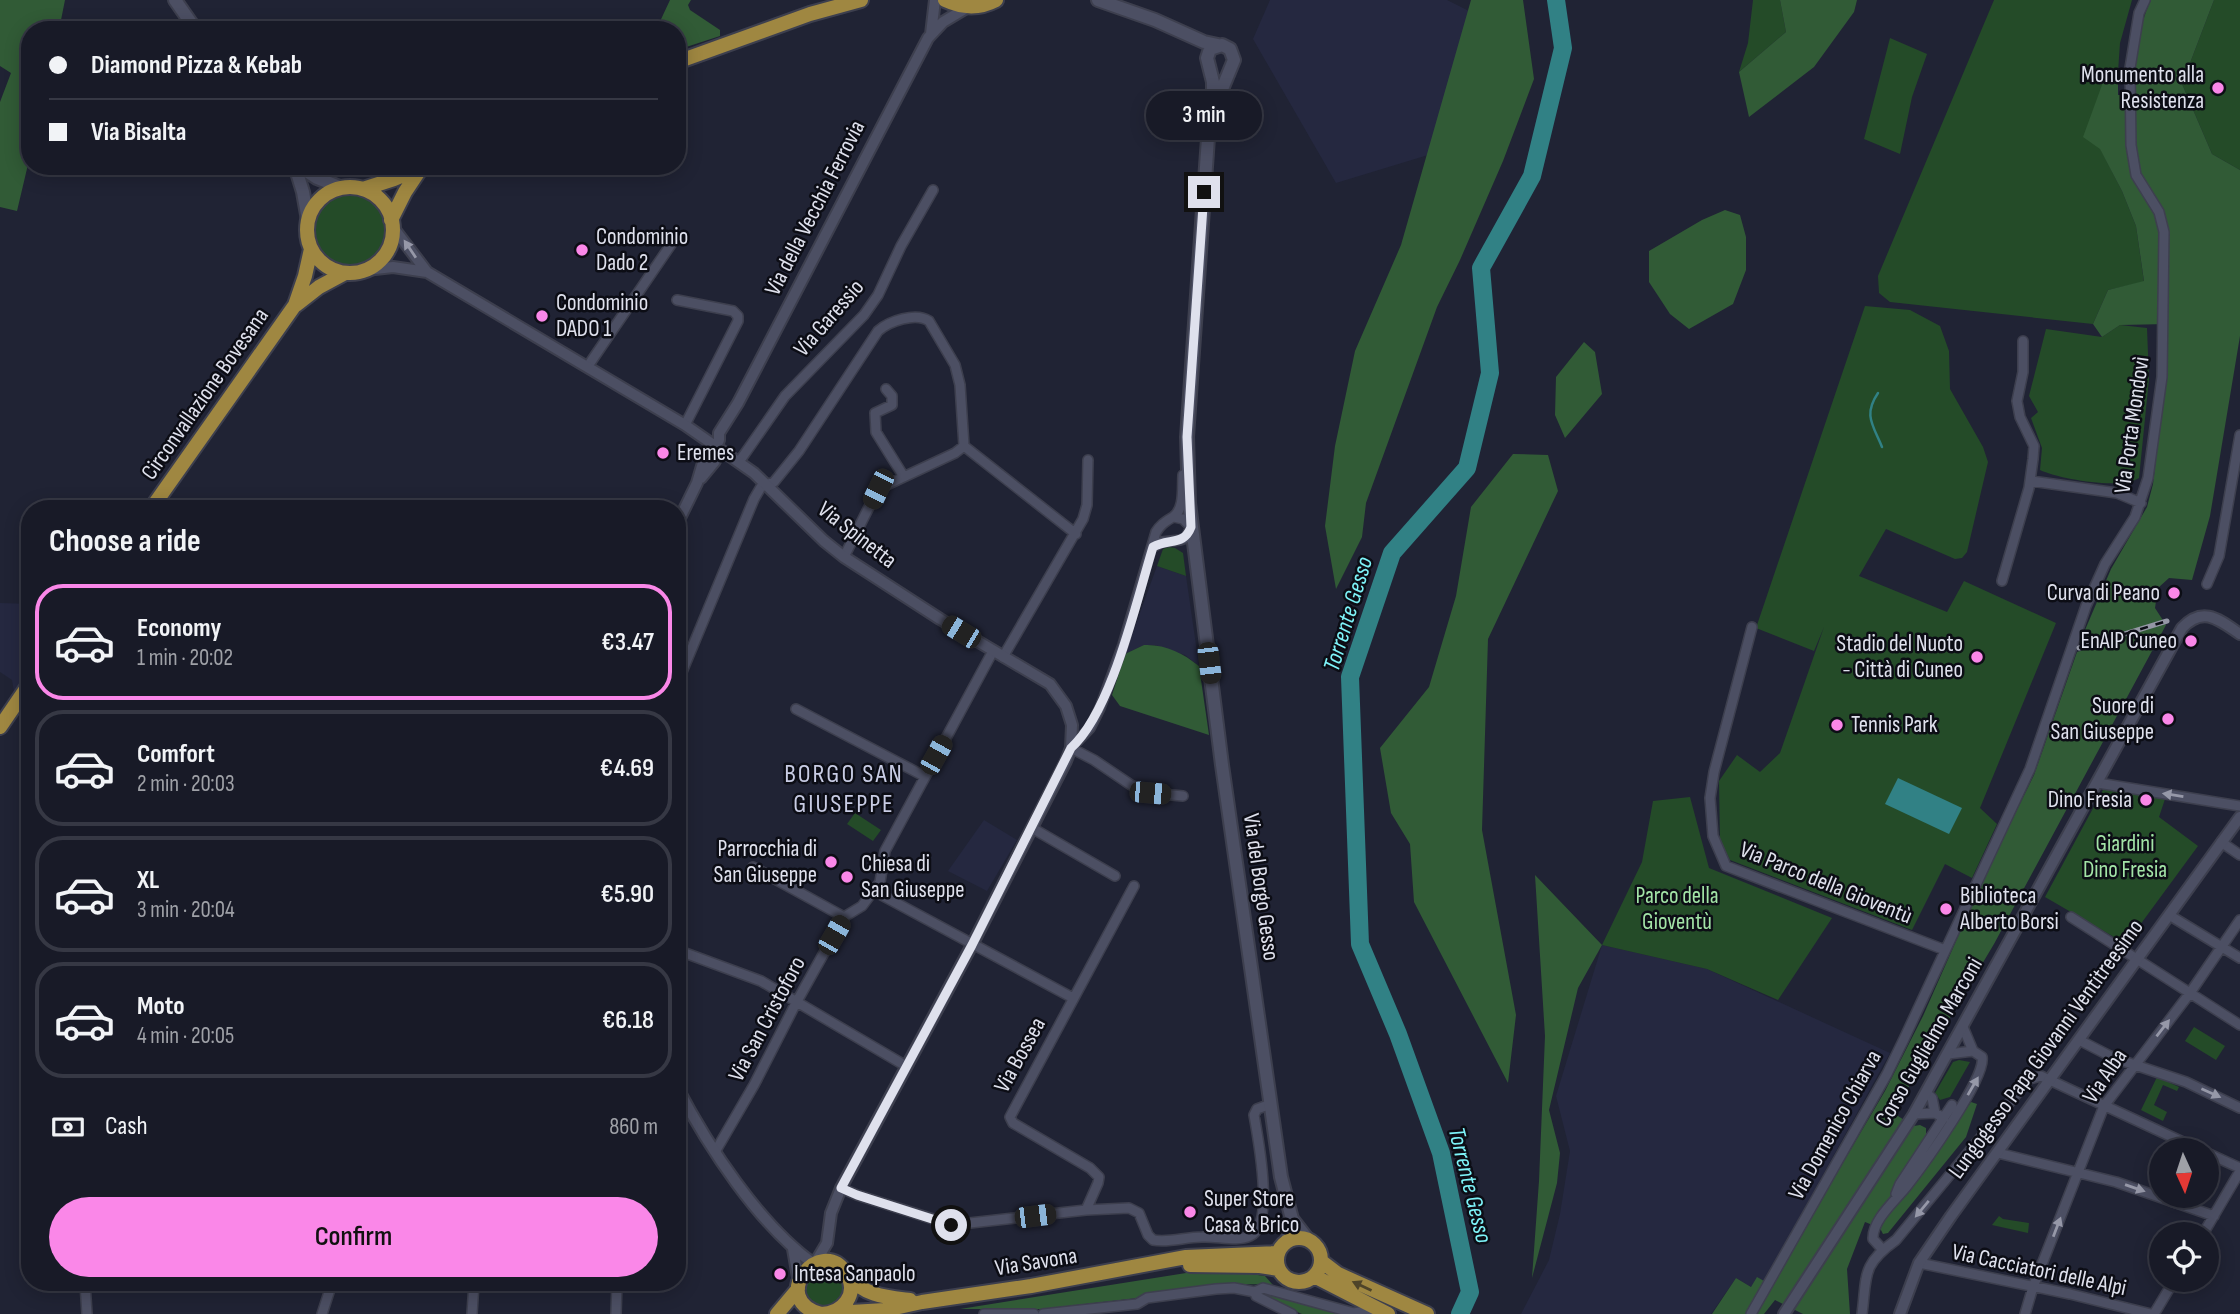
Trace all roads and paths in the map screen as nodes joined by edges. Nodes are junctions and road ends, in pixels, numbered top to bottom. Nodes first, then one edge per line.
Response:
1 (175, 0) edge
2 (840, 0) edge
3 (861, 0) edge
4 (935, 0) edge
5 (945, 0) edge
6 (996, 0) edge
7 (1098, 0) edge
8 (2146, 0) edge
9 (968, 7) junction
10 (810, 14) junction
11 (190, 21) edge
12 (931, 34) junction
13 (1184, 34) junction
14 (1218, 45) junction
15 (686, 58) edge
16 (1209, 64) junction
17 (1230, 68) junction
18 (1213, 111) junction
19 (299, 175) edge
20 (312, 175) edge
21 (402, 175) edge
22 (417, 175) edge
23 (342, 188) junction
24 (363, 189) junction
25 (933, 190) dead end
26 (307, 220) junction
27 (392, 223) junction
28 (672, 243) dead end
29 (311, 249) junction
30 (366, 270) junction
31 (427, 272) junction
32 (345, 273) junction
33 (677, 300) dead end
34 (295, 306) junction
35 (2023, 341) dead end
36 (588, 366) junction
37 (886, 389) dead end
38 (685, 425) junction
39 (2240, 435) edge
40 (1187, 437) junction
41 (964, 446) junction
42 (716, 447) junction
43 (2239, 453) edge
44 (1088, 460) dead end
45 (739, 462) junction
46 (904, 477) junction
47 (2031, 481) junction
48 (767, 485) junction
49 (157, 500) edge
50 (2141, 503) junction
51 (686, 506) edge
52 (1174, 517) junction
53 (1191, 527) junction
54 (1076, 534) junction
55 (1181, 540) junction
56 (1153, 547) junction
57 (844, 557) junction
58 (1195, 560) junction
59 (2002, 581) dead end
60 (2207, 584) dead end
61 (1752, 627) dead end
62 (2240, 634) edge
63 (998, 654) junction
64 (686, 662) edge
65 (21, 696) edge
66 (796, 709) dead end
67 (0, 727) edge
68 (1071, 748) junction
69 (924, 776) junction
70 (2098, 783) junction
71 (1183, 796) dead end
72 (2240, 806) edge
73 (2240, 817) edge
74 (1032, 828) junction
75 (2221, 842) junction
76 (2240, 855) edge
77 (753, 867) dead end
78 (1115, 876) dead end
79 (1134, 886) dead end
80 (874, 891) junction
81 (2169, 915) junction
82 (845, 917) junction
83 (2071, 917) dead end
84 (2240, 919) edge
85 (972, 945) junction
86 (2221, 947) junction
87 (1945, 950) junction
88 (686, 953) edge
89 (2240, 958) edge
90 (2137, 960) junction
91 (2190, 993) junction
92 (1073, 998) junction
93 (796, 1003) junction
94 (2240, 1025) edge
95 (1963, 1027) junction
96 (2079, 1040) junction
97 (1973, 1051) junction
98 (1948, 1054) junction
99 (2135, 1064) junction
100 (906, 1066) junction
101 (2050, 1080) junction
102 (1926, 1093) junction
103 (686, 1102) edge
104 (1271, 1104) junction
105 (1952, 1105) dead end
106 (2104, 1106) junction
107 (2240, 1108) edge
108 (1914, 1114) junction
109 (1939, 1115) junction
110 (2174, 1138) edge
111 (715, 1152) junction
112 (1998, 1153) junction
113 (2219, 1159) edge
114 (2240, 1170) edge
115 (2078, 1172) junction
116 (841, 1188) junction
117 (1893, 1202) junction
118 (1086, 1210) junction
119 (2214, 1216) junction
120 (1292, 1219) junction
121 (2210, 1222) edge
122 (1310, 1241) junction
123 (827, 1242) junction
124 (1282, 1247) junction
125 (793, 1249) junction
126 (1883, 1250) junction
127 (1321, 1261) junction
128 (814, 1263) junction
129 (1919, 1263) junction
130 (1157, 1264) junction
131 (1279, 1269) junction
132 (843, 1271) junction
133 (1314, 1276) junction
134 (798, 1286) junction
135 (2033, 1287) junction
136 (86, 1291) edge
137 (330, 1291) edge
138 (473, 1291) edge
139 (617, 1291) edge
140 (1255, 1292) junction
141 (2166, 1292) edge
142 (922, 1302) junction
143 (839, 1310) junction
144 (1382, 1311) edge
145 (886, 1312) edge
146 (323, 1313) edge
147 (87, 1314) edge
148 (472, 1314) edge
149 (617, 1314) edge
150 (777, 1314) edge
151 (821, 1314) edge
152 (984, 1314) edge
153 (1034, 1314) edge
154 (1043, 1314) edge
155 (1292, 1314) edge
156 (1427, 1314) edge
157 (1751, 1314) edge
158 (1784, 1314) edge
159 (1862, 1314) edge
160 (1900, 1314) edge
161 (2025, 1314) edge
162 (2152, 1314) edge

1 - 11 main road
2 - 10 main road
3 - 10 main road
4 - 12 street, Via della Vecchia Ferrovia
5 - 9 main road
6 - 9 main road
7 - 13 main road
8 - 50 street, Via Porta Mondovì
9 - 12 street, Via della Vecchia Ferrovia
10 - 15 main road
12 - 42 street, Via della Vecchia Ferrovia
13 - 14 main road
13 - 16 main road
14 - 16 main road
14 - 17 main road
16 - 17 main road
16 - 18 main road
17 - 18 main road
18 - 40 main road, Via del Borgo Gesso
19 - 26 main road
20 - 23 main road
21 - 24 main road
22 - 27 main road
23 - 24 main road
23 - 26 main road
24 - 27 main road
25 - 45 street, Via Garessio
26 - 29 main road
27 - 30 main road
31 -> 27 street, Via Spinetta
28 - 36 street
29 - 32 main road
29 - 34 main road, Circonvallazione Bovesana
30 - 31 street, Via Spinetta
30 - 32 main road
31 - 36 street, Via Spinetta
32 - 34 main road, Circonvallazione Bovesana
33 - 38 street
34 - 49 main road, Circonvallazione Bovesana
35 - 47 street
36 - 38 street, Via Spinetta
37 - 46 street
38 - 42 street, Via Spinetta
39 - 43 street
40 - 52 street
40 - 53 main road, Via del Borgo Gesso
41 - 46 street
41 - 48 street
41 - 54 street
42 - 45 street, Via Spinetta
42 - 51 street, Via della Vecchia Ferrovia
43 - 60 street
44 - 54 street
45 - 48 street, Via Spinetta
46 - 57 street
47 - 50 street
47 - 59 street
48 - 57 street, Via Spinetta
48 - 64 street
50 - 87 street, Via Porta Mondovì
52 - 53 street
52 - 56 street
53 - 55 street
53 - 58 main road, Via del Borgo Gesso
54 - 63 street
55 - 56 street
55 - 58 street, Via del Borgo Gesso
56 - 68 street
57 - 63 street, Via Spinetta
58 - 104 main road, Via del Borgo Gesso
61 - 87 street, Via Parco della Gioventù
62 - 70 street, Corso Guglielmo Marconi
63 - 68 street, Via Spinetta
63 - 69 street
65 - 67 main road
66 - 69 street
68 - 71 street
68 - 74 street
69 - 80 street
72 -> 70 street
70 - 95 street, Corso Guglielmo Marconi
73 - 75 street, Lungogesso Papa Giovanni Ventitreesimo
74 - 78 street
74 - 85 street
75 - 76 street
75 - 81 street, Lungogesso Papa Giovanni Ventitreesimo
77 - 82 street
79 - 92 street, Via Bossea
80 - 82 street, Via San Cristoforo
80 - 85 street
81 - 86 street
81 - 90 street, Lungogesso Papa Giovanni Ventitreesimo
82 - 93 street, Via San Cristoforo
83 - 90 street
84 - 86 street, Via Alba
85 - 92 street
85 - 100 street
86 - 89 street
86 - 91 street, Via Alba
87 - 157 street, Via Domenico Chiarva
88 - 93 street
90 - 91 street
90 - 96 street, Lungogesso Papa Giovanni Ventitreesimo
91 - 94 street
99 -> 91 street, Via Alba
92 - 118 street, Via Bossea
93 - 100 street
93 - 111 street, Via San Cristoforo
95 - 97 street
95 - 98 street, Corso Guglielmo Marconi
96 - 99 street
96 - 101 street, Lungogesso Papa Giovanni Ventitreesimo
97 - 98 street
117 -> 97 street
98 - 102 street, Corso Guglielmo Marconi
99 - 106 street, Via Alba
99 -> 107 street
100 - 116 street
101 - 106 street
101 - 112 street, Lungogesso Papa Giovanni Ventitreesimo
101 -> 126 street
102 - 108 street, Corso Guglielmo Marconi
102 - 109 street
103 - 111 street
104 - 118 street
104 - 120 main road, Via del Borgo Gesso
105 - 109 street
106 - 110 street
106 - 115 street, Via Alba
108 - 109 street
108 - 158 street, Corso Guglielmo Marconi
109 - 117 street
111 - 125 street
112 - 115 street
112 - 129 street, Lungogesso Papa Giovanni Ventitreesimo
113 - 114 street
114 - 119 street
115 -> 119 street
135 -> 115 street, Via Alba
116 - 118 street
116 - 123 street
117 - 126 street
119 - 121 street
120 - 122 main road, Via del Borgo Gesso
120 - 124 main road, Via del Borgo Gesso
122 - 124 main road
122 - 127 main road
123 - 128 street
123 - 132 street
124 - 130 main road, Via Savona
124 - 131 main road
125 - 128 street
125 - 134 street
126 - 159 street
127 - 133 main road
156 -> 127 main road
128 - 132 main road
128 - 134 main road
129 - 135 street, Via Cacciatori delle Alpi
129 - 160 street, Lungogesso Papa Giovanni Ventitreesimo
130 - 131 main road, Via Savona
130 - 142 main road, Via Savona
131 - 133 main road
132 - 142 main road, Via Savona
132 - 143 main road
133 - 144 main road
134 - 150 main road
134 - 151 main road
135 - 161 street, Via Alba
135 - 162 street, Via Cacciatori delle Alpi
136 - 147 street
137 - 146 street
138 - 148 street
139 - 149 street
140 - 144 street
140 - 154 street
140 - 155 street
141 - 162 street
142 - 145 main road, Via Savona
143 - 145 main road, Via Savona
143 - 151 main road
152 - 153 street, Via Savona

